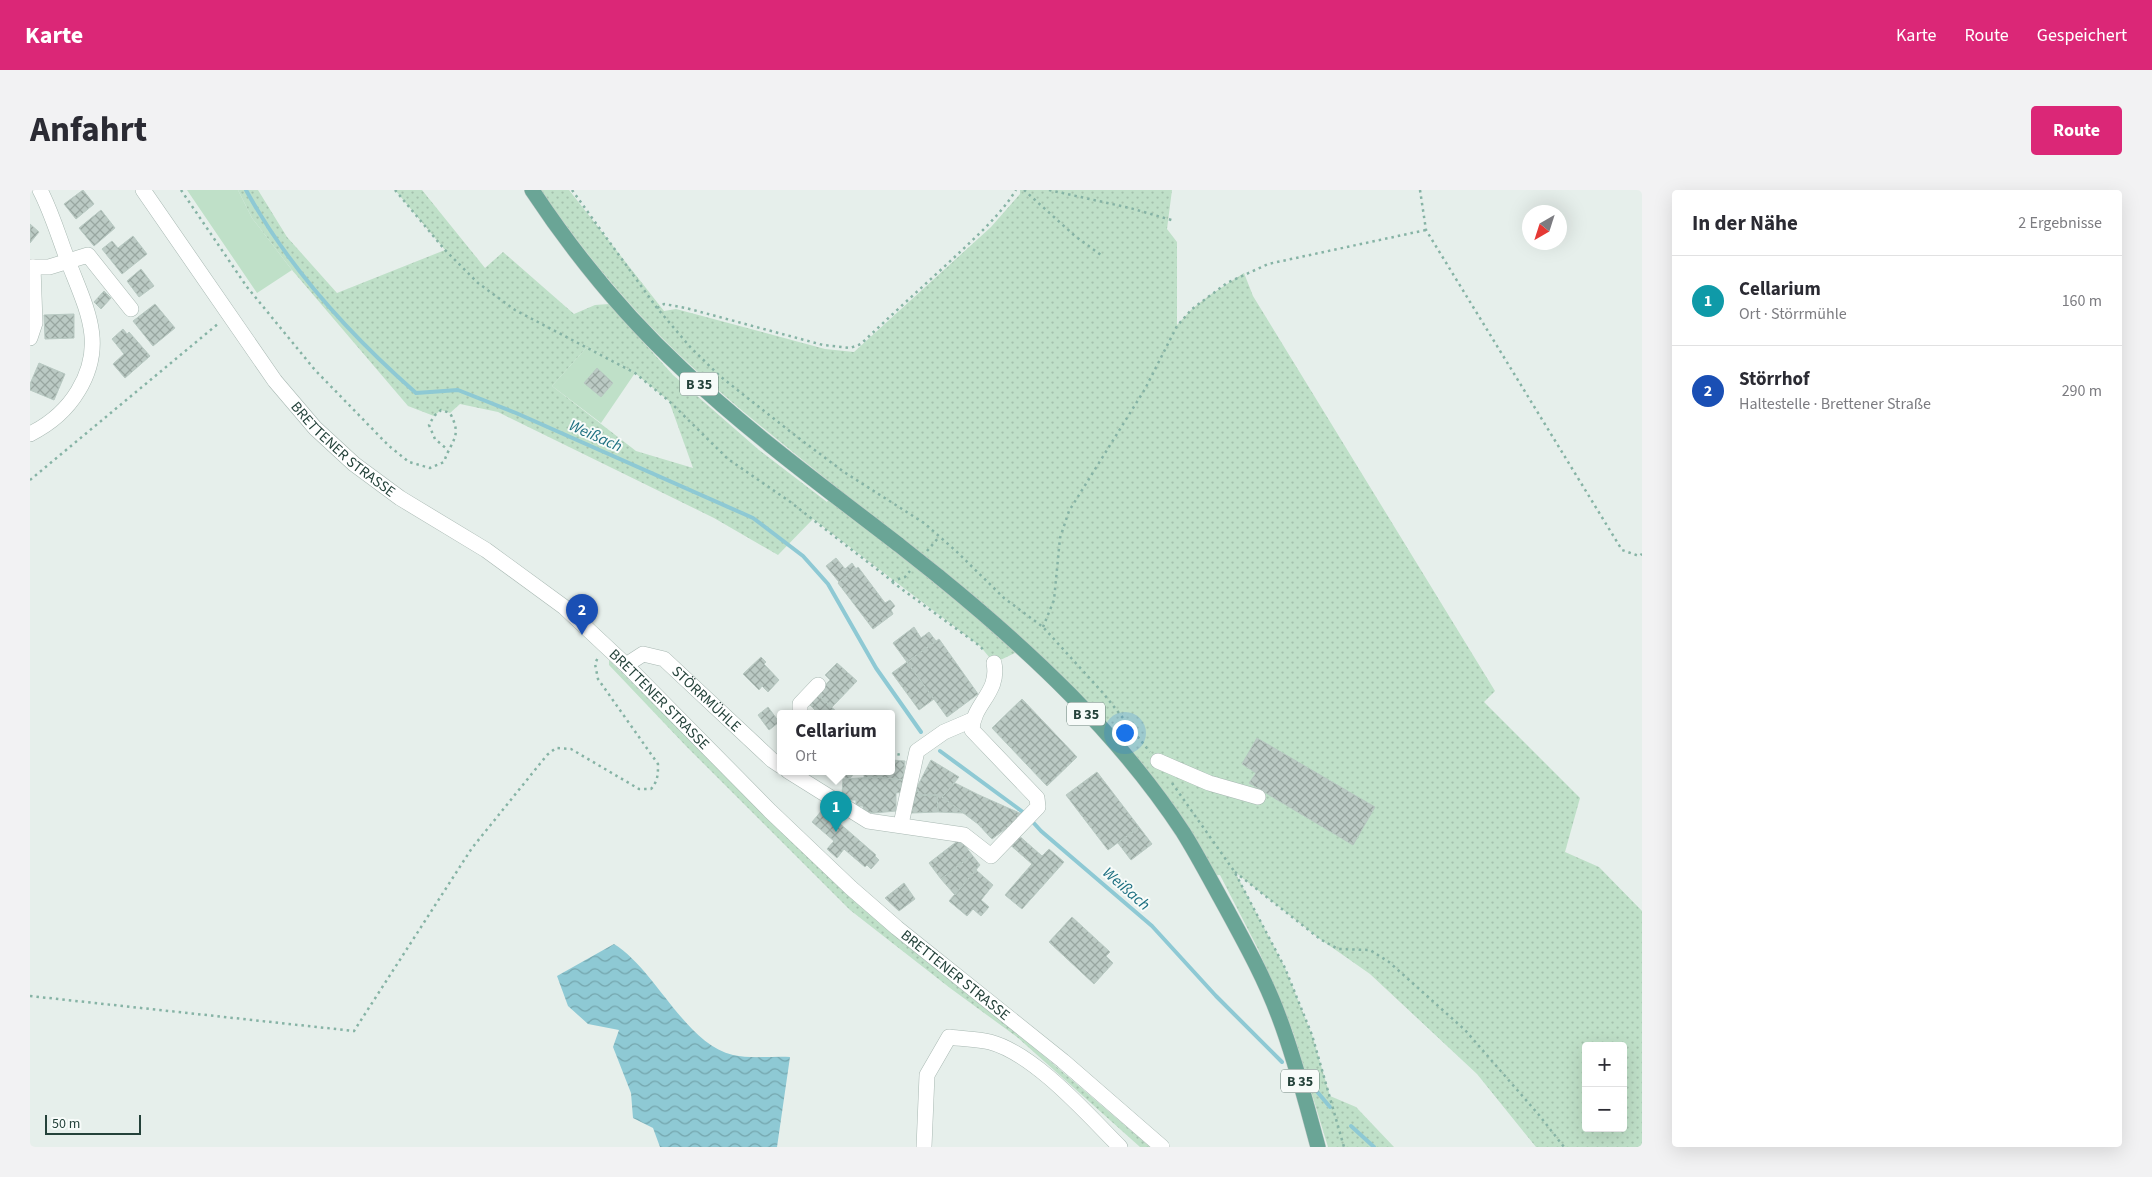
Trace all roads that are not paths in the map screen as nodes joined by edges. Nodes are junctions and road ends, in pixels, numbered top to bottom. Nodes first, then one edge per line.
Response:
1 (40, 190) edge
2 (144, 190) edge
3 (532, 190) edge
4 (67, 260) junction
5 (31, 267) edge
6 (131, 309) dead end
7 (30, 338) edge
8 (30, 434) edge
9 (994, 663) road end
10 (626, 665) junction
11 (818, 685) dead end
12 (800, 710) edge
13 (972, 720) junction
14 (1158, 761) road end
15 (777, 763) edge
16 (798, 775) edge
17 (1258, 797) dead end
18 (901, 824) junction
19 (924, 1147) edge
20 (1120, 1147) edge
21 (1162, 1147) edge
22 (1318, 1147) edge

1 - 4 street
2 - 10 street, BRETTENER STRASSE
3 - 22 main road, B 35, bridge
4 - 5 street
4 - 6 street
4 - 8 street
5 - 7 street
9 - 13 street
10 - 15 street, STÖRRMÜHLE
10 - 21 street, BRETTENER STRASSE
11 - 12 street
13 - 18 street
13 - 18 street
14 - 17 street
16 - 18 street
19 - 20 street

